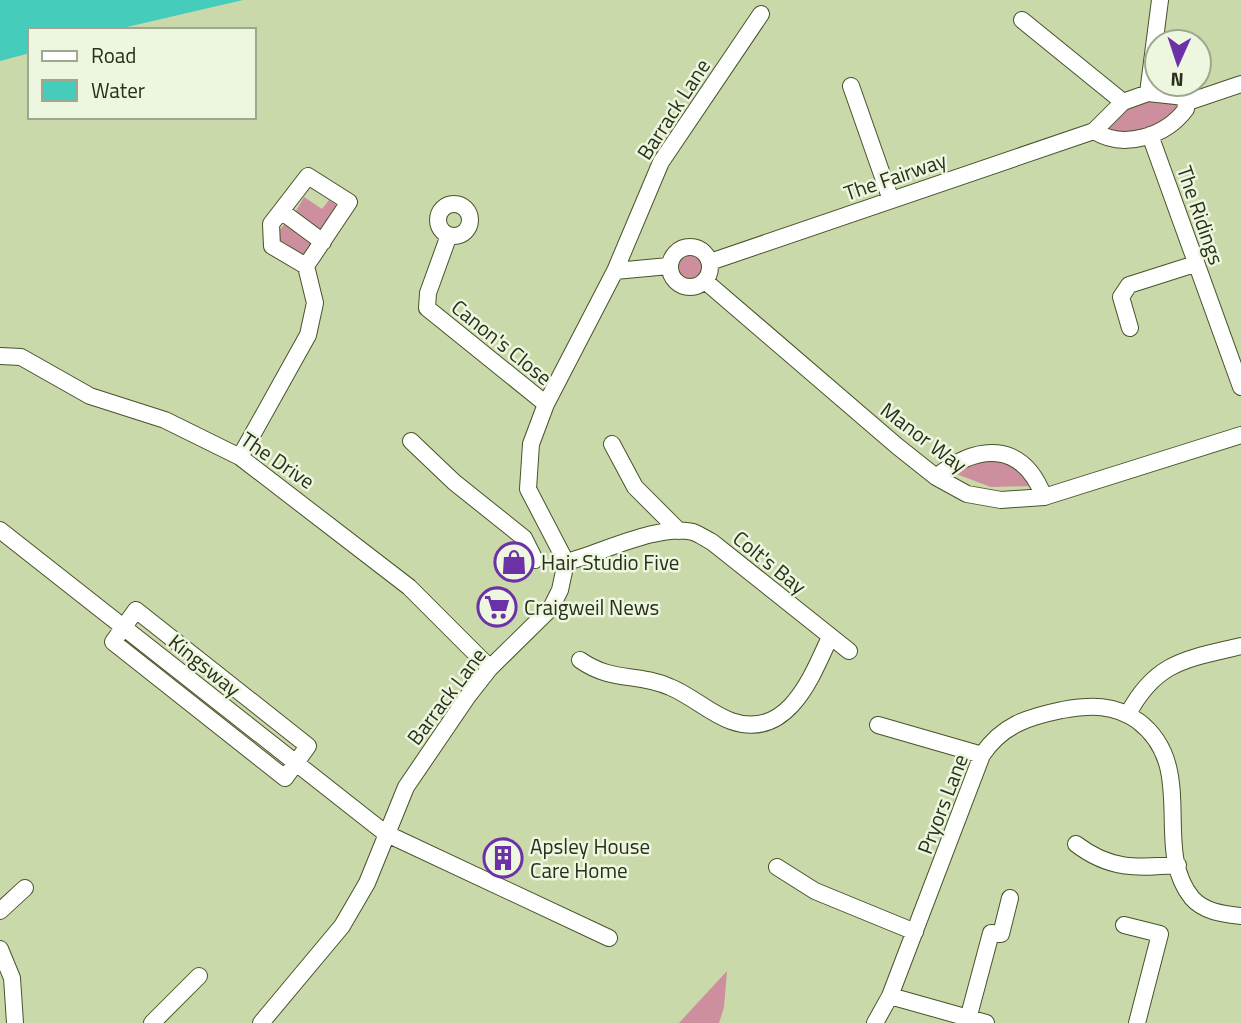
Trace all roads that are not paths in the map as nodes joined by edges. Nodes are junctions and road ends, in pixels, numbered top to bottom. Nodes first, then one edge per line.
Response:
1 (1160, 0) edge
2 (761, 14) dead end
3 (1022, 20) dead end
4 (1156, 28) edge
5 (1241, 84) edge
6 (851, 86) dead end
7 (1143, 95) edge
8 (1183, 98) edge
9 (1123, 102) junction
10 (1188, 102) junction
11 (1094, 131) junction
12 (1150, 135) junction
13 (891, 200) junction
14 (281, 211) junction
15 (449, 235) dead end
16 (323, 242) junction
17 (710, 262) junction
18 (1195, 264) junction
19 (306, 266) junction
20 (669, 266) junction
21 (615, 271) junction
22 (705, 281) junction
23 (1130, 328) dead end
24 (0, 356) edge
25 (1241, 387) edge
26 (546, 404) junction
27 (1241, 435) edge
28 (411, 441) dead end
29 (612, 444) dead end
30 (240, 457) junction
31 (936, 477) junction
32 (1044, 497) junction
33 (0, 530) edge
34 (678, 531) junction
35 (535, 560) dead end
36 (566, 562) junction
37 (123, 627) junction
38 (830, 637) junction
39 (1241, 646) edge
40 (849, 651) dead end
41 (580, 660) dead end
42 (490, 668) junction
43 (1128, 714) junction
44 (878, 725) dead end
45 (982, 755) junction
46 (296, 764) junction
47 (385, 833) junction
48 (1076, 844) dead end
49 (1178, 865) junction
50 (777, 867) dead end
51 (25, 888) dead end
52 (1010, 898) dead end
53 (0, 912) edge
54 (1241, 916) edge
55 (1125, 925) dead end
56 (915, 932) junction
57 (609, 938) dead end
58 (0, 949) edge
59 (199, 976) dead end
60 (890, 996) junction
61 (968, 1019) junction
62 (15, 1023) edge
63 (152, 1023) edge
64 (261, 1023) edge
65 (875, 1023) edge
66 (986, 1023) edge
67 (1137, 1023) edge

1 - 4 street
2 - 21 street, Barrack Lane
3 - 9 street
5 - 10 street
6 - 13 street
7 - 9 street, The Fairway
8 - 10 street, The Fairway
9 - 11 street, The Fairway
10 - 12 street
11 - 12 street
11 - 13 street, The Fairway
12 - 18 street, The Ridings
13 - 17 street, The Fairway
14 - 16 street
14 - 16 street
14 - 19 street
15 - 26 street, Canon's Close
16 - 19 street
17 - 20 street
17 - 22 street
18 - 23 street
18 - 25 street, The Ridings
19 - 30 street
20 - 21 street
20 - 22 street
21 - 26 street, Barrack Lane
22 - 31 street, Manor Way
24 - 30 street, The Drive
26 - 36 street, Barrack Lane
27 - 32 street, Manor Way
28 - 35 street
29 - 34 street, Colt's Bay
30 - 42 street, The Drive
31 - 32 street, Manor Way
31 - 32 street
33 - 37 street
34 - 36 street
34 - 38 street, Colt's Bay
36 - 42 street, Barrack Lane
37 - 46 street
37 - 46 street
38 - 40 street, Colt's Bay
38 - 41 street
39 - 43 street
42 - 47 street, Barrack Lane
43 - 45 street, Pryors Lane
43 - 49 street, Pryors Lane
44 - 45 street
45 - 56 street, Pryors Lane
46 - 47 street
47 - 57 street
47 - 64 street, Barrack Lane
48 - 49 street
49 - 54 street, Pryors Lane
50 - 56 street
51 - 53 street
52 - 61 street
55 - 67 street
56 - 60 street, Pryors Lane
58 - 62 street
59 - 63 street
60 - 61 street
60 - 65 street, Pryors Lane
61 - 66 street

